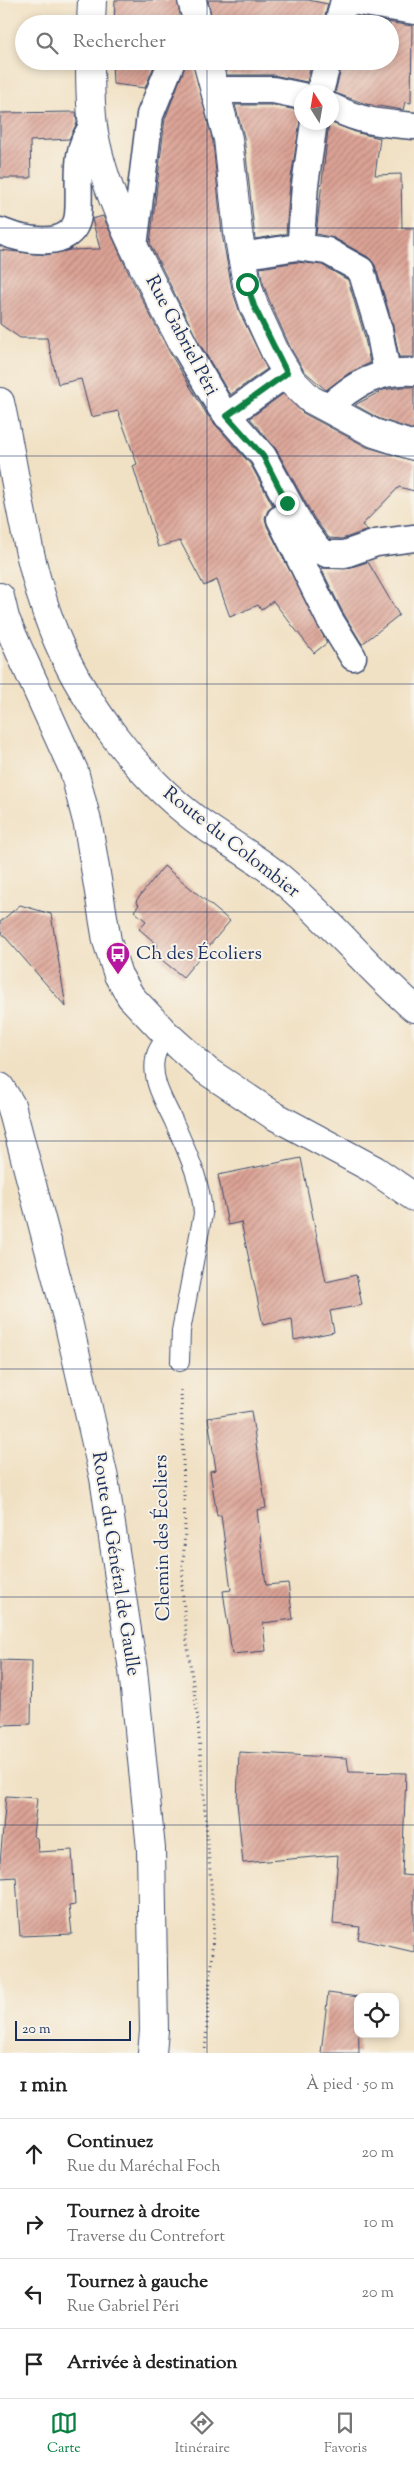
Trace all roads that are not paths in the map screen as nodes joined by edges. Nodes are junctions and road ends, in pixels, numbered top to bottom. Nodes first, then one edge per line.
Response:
1 (92, 0) edge
2 (192, 0) edge
3 (344, 0) edge
4 (414, 12) edge
5 (91, 15) edge
6 (196, 15) edge
7 (340, 15) edge
8 (90, 70) edge
9 (168, 70) edge
10 (209, 70) edge
11 (326, 70) edge
12 (322, 85) edge
13 (215, 90) junction
14 (294, 95) edge
15 (339, 111) edge
16 (93, 126) junction
17 (414, 126) edge
18 (313, 130) edge
19 (0, 231) edge
20 (134, 247) junction
21 (297, 247) junction
22 (241, 256) junction
23 (184, 346) joint
24 (388, 372) junction
25 (414, 372) edge
26 (287, 373) junction
27 (0, 402) edge
28 (328, 408) junction
29 (227, 416) junction
30 (414, 446) edge
31 (263, 456) junction
32 (414, 538) edge
33 (0, 597) edge
34 (353, 657) dead end
35 (414, 1008) edge
36 (168, 1036) junction
37 (0, 1087) edge
38 (414, 1197) edge
39 (180, 1362) road end
40 (152, 2053) edge

1 - 5 street
2 - 6 street
3 - 4 street
3 - 7 street
8 - 16 street, Rue Gabriel Péri
9 - 20 street
10 - 13 street
11 - 12 street
13 - 14 street
13 - 22 street
15 - 17 street
16 - 19 street
16 - 20 street, Rue Gabriel Péri
18 - 21 street
20 - 23 street, Rue Gabriel Péri
21 - 22 street
21 - 24 street
22 - 26 street
23 - 29 street, Rue Gabriel Péri
24 - 25 street
24 - 28 street
26 - 28 street
26 - 29 street
27 - 35 street, Route du Colombier
28 - 30 street
29 - 31 street, Rue Gabriel Péri
31 - 32 street, Rue Gabriel Péri
31 - 34 street
33 - 36 street
36 - 38 street
36 - 39 lane
37 - 40 street, Route du Général de Gaulle

